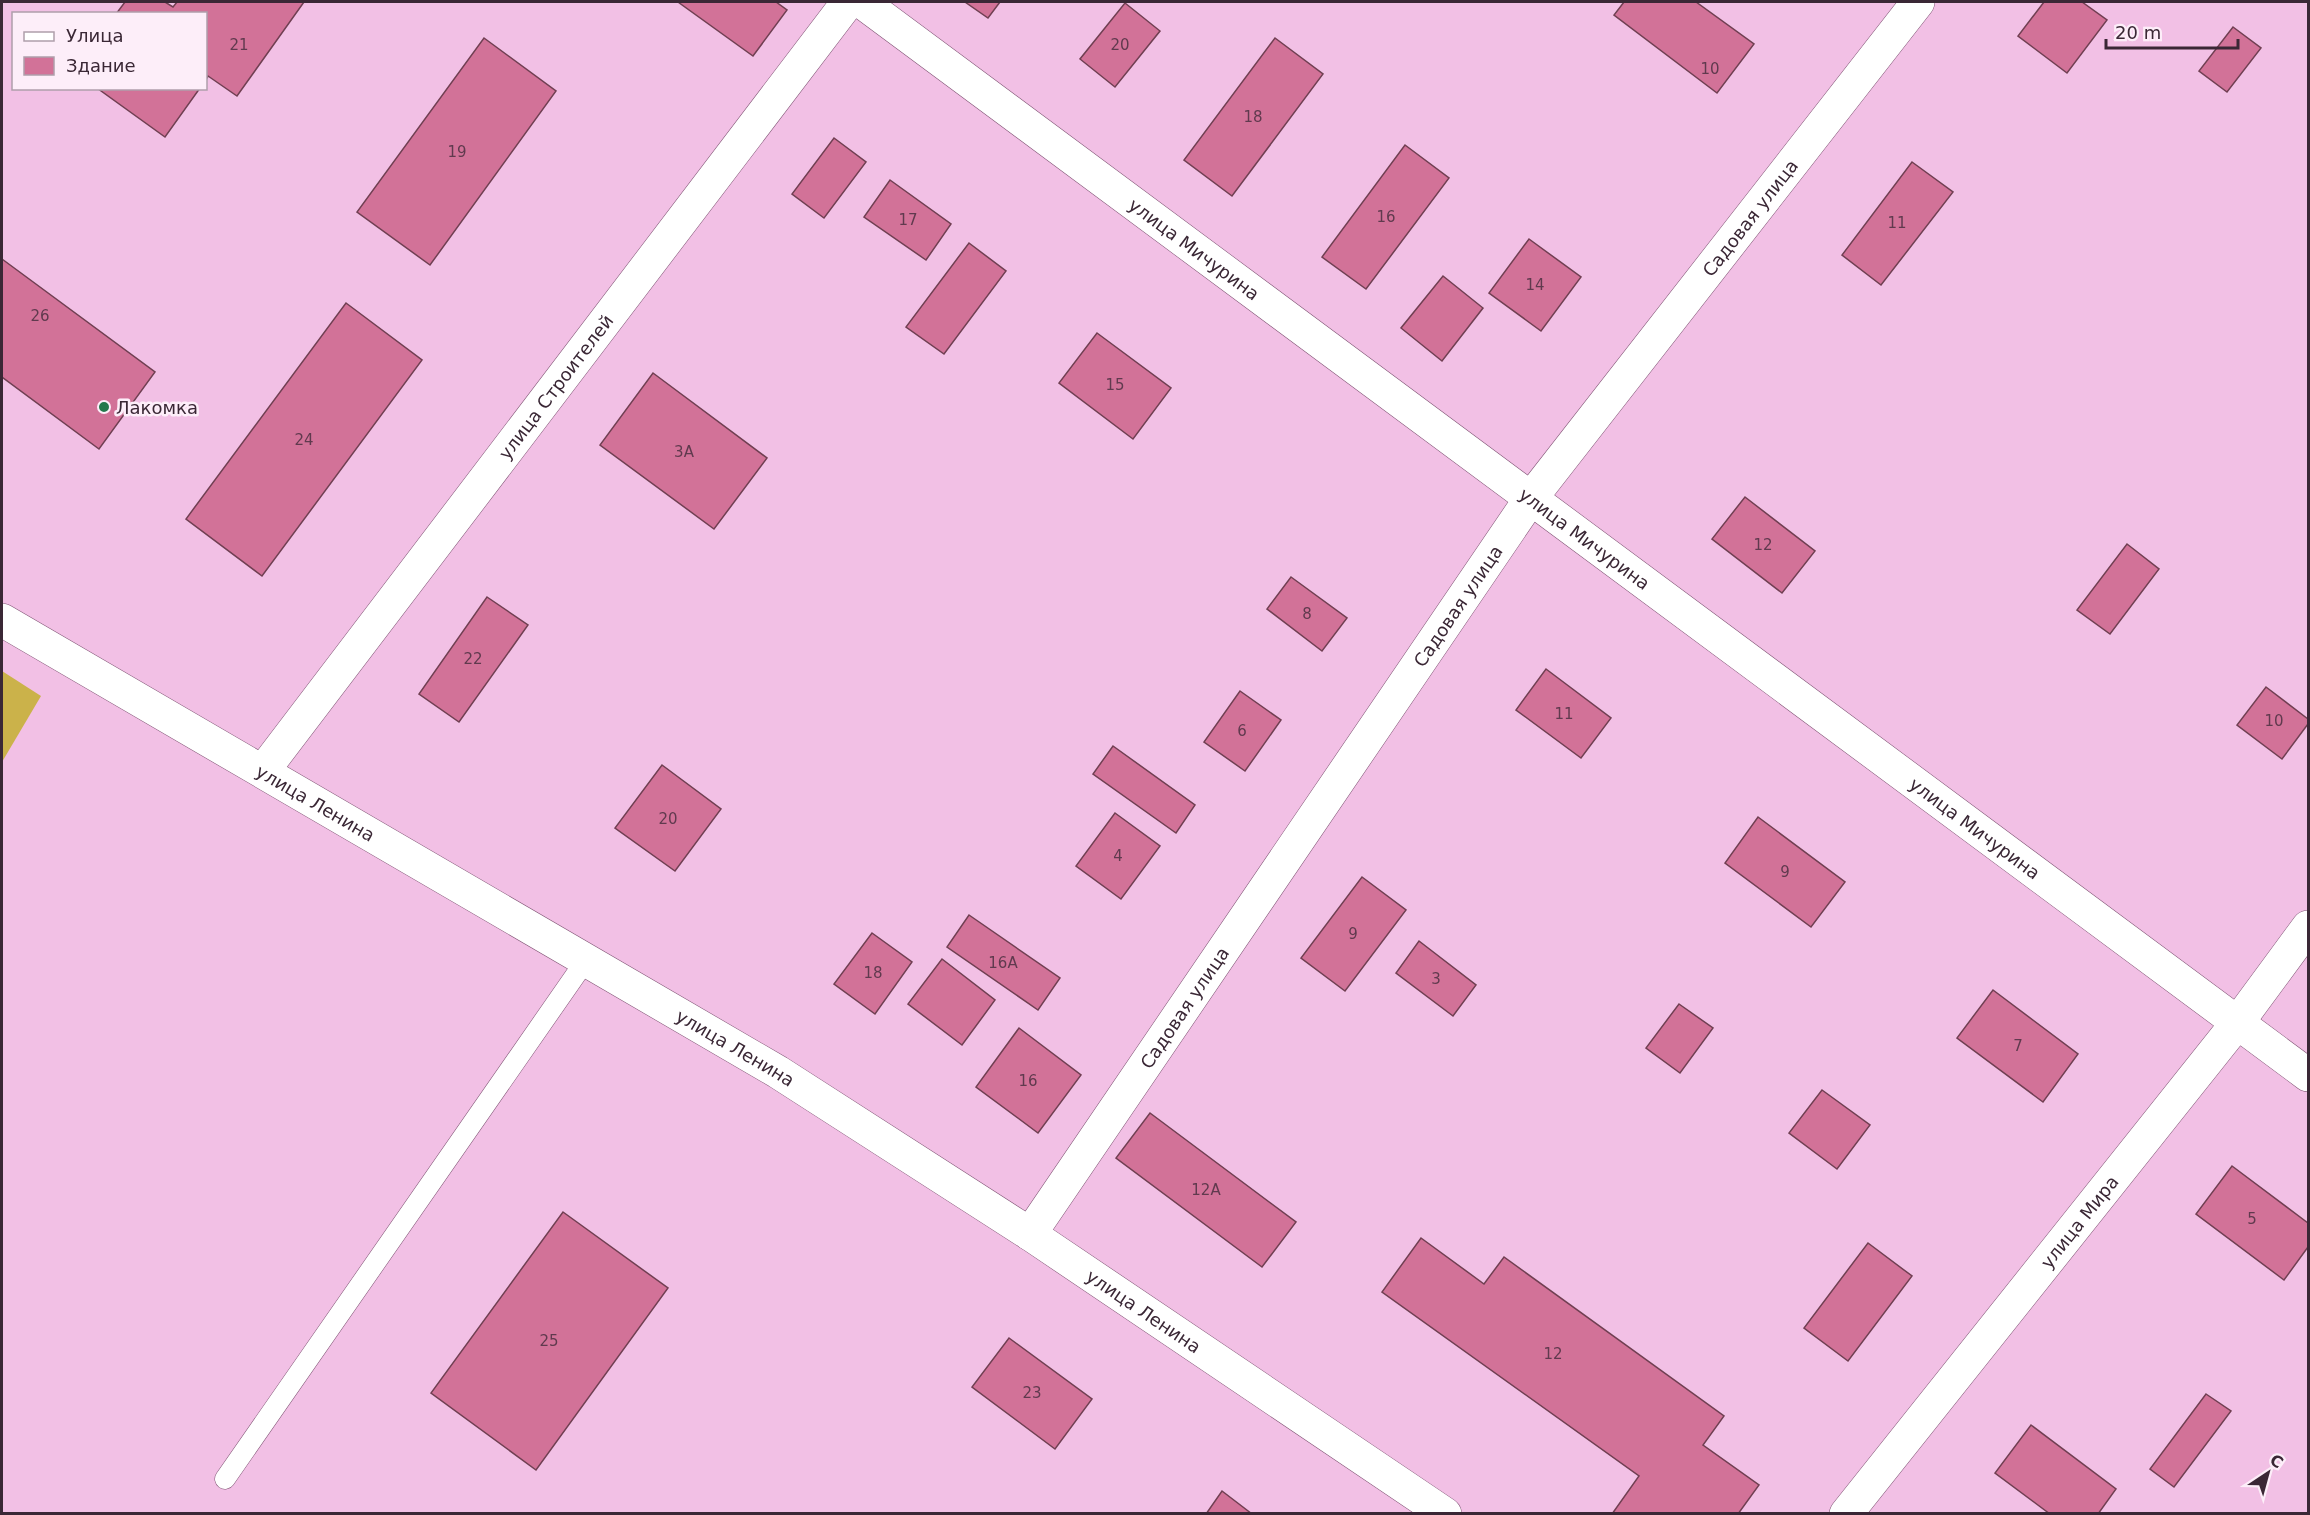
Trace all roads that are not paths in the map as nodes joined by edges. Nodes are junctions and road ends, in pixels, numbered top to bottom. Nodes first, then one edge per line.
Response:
1 (848, 2) edge
2 (862, 2) edge
3 (1918, 2) edge
4 (1531, 498) junction
5 (2, 620) edge
6 (263, 771) junction
7 (2308, 927) edge
8 (586, 960) junction
9 (2238, 1022) junction
10 (2308, 1075) edge
11 (1030, 1234) junction
12 (225, 1479) dead end
13 (1445, 1514) edge
14 (1846, 1514) edge

1 - 6 street, улица Строителей
2 - 4 street, улица Мичурина
3 - 4 street, Садовая улица
4 - 9 street, улица Мичурина
4 - 11 street, Садовая улица
5 - 6 street, улица Ленина
6 - 8 street, улица Ленина
7 - 9 street, улица Мира
8 - 11 street, улица Ленина
8 - 12 lane
9 - 10 street, улица Мичурина
9 - 14 street, улица Мира
11 - 13 street, улица Ленина

